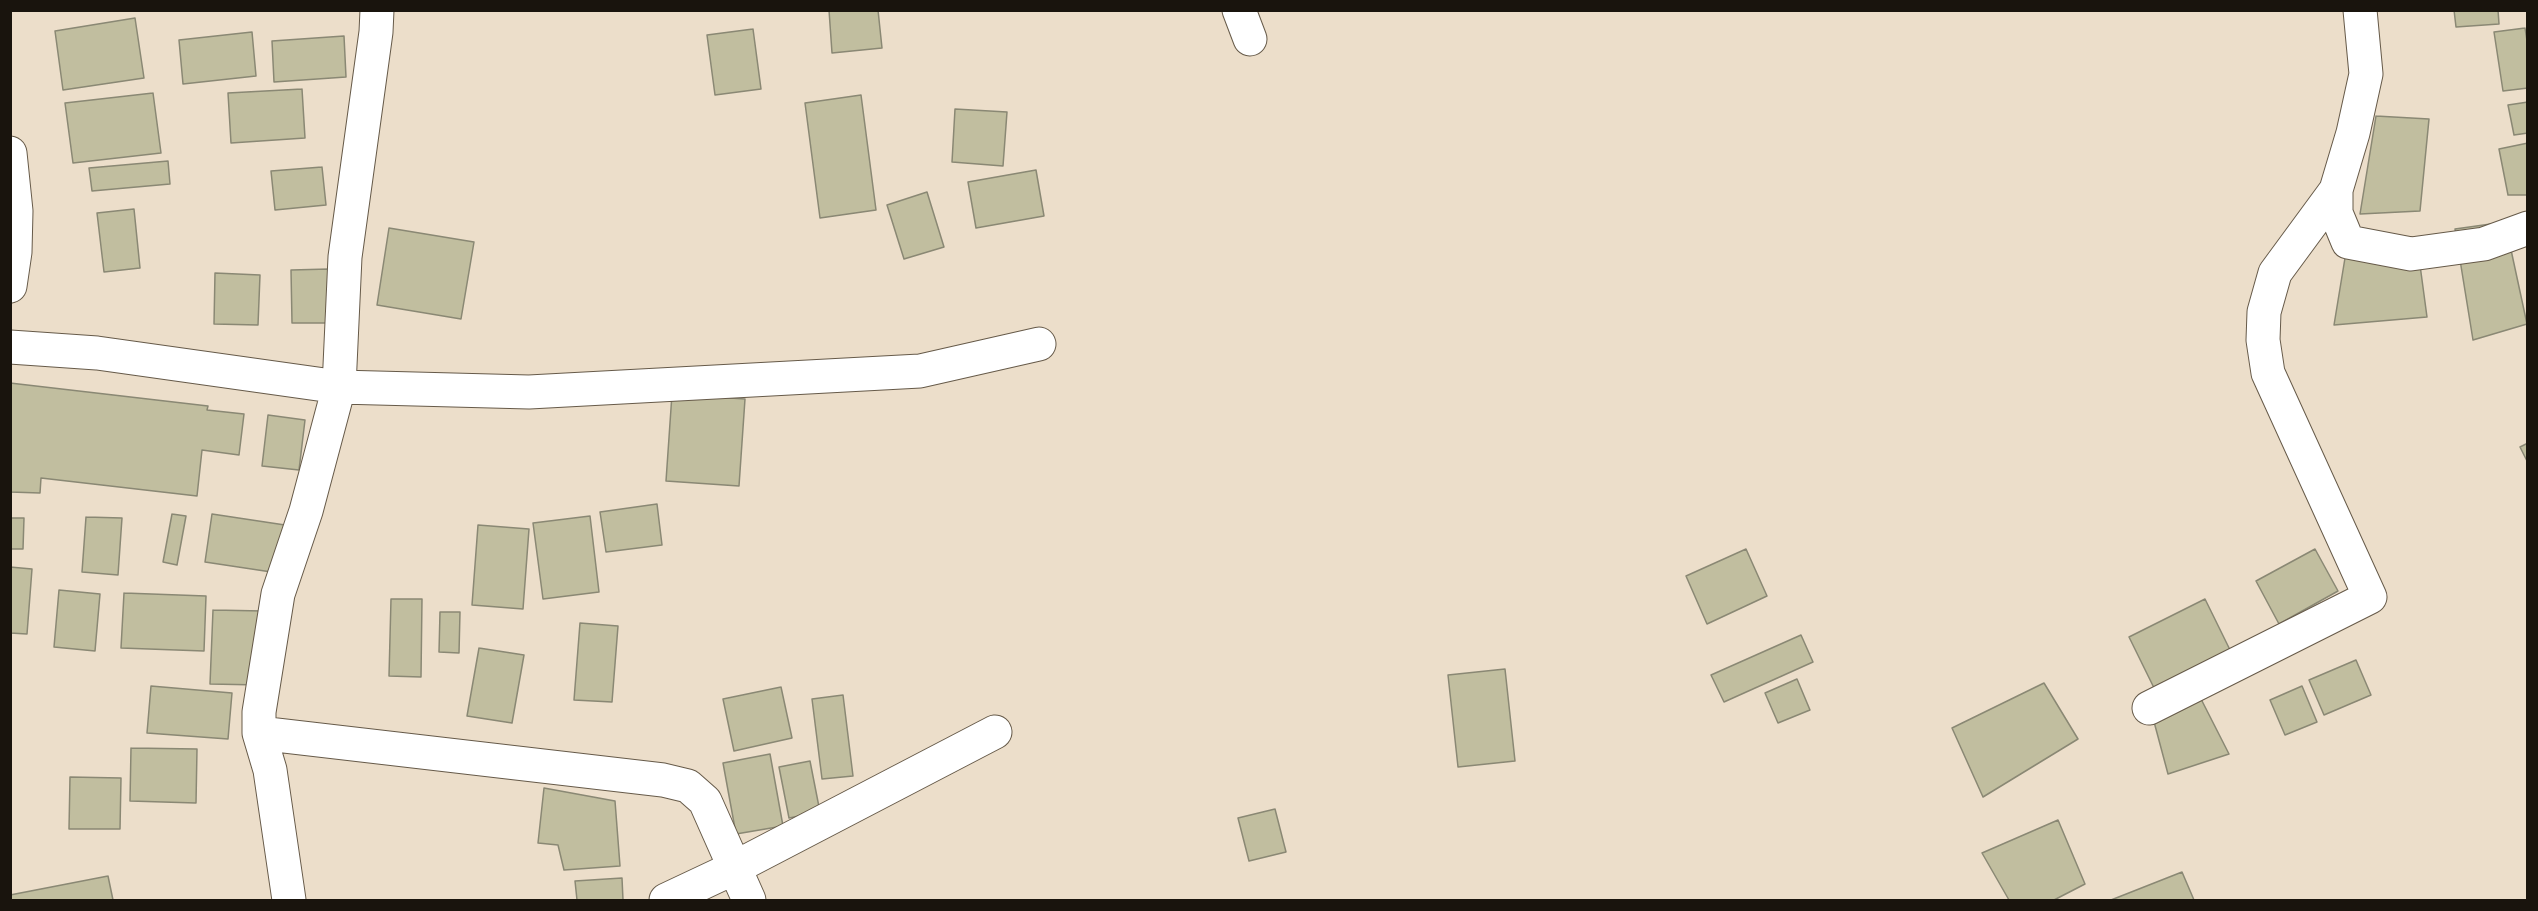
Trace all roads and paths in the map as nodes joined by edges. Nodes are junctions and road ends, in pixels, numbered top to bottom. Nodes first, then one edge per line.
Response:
1 (376, 10) edge
2 (2360, 10) edge
3 (10, 153) edge
4 (2336, 190) junction
5 (2528, 228) edge
6 (10, 286) edge
7 (1039, 344) dead end
8 (10, 347) edge
9 (339, 387) junction
10 (2149, 708) dead end
11 (995, 732) dead end
12 (259, 733) junction
13 (734, 868) junction
14 (289, 900) edge
15 (666, 900) edge
16 (749, 900) edge

1 - 9 street
2 - 4 street
3 - 6 street
4 - 5 street
4 - 10 street
7 - 9 street
8 - 9 street
9 - 12 street
11 - 13 street
12 - 13 street
12 - 14 street
13 - 15 street
13 - 16 street

